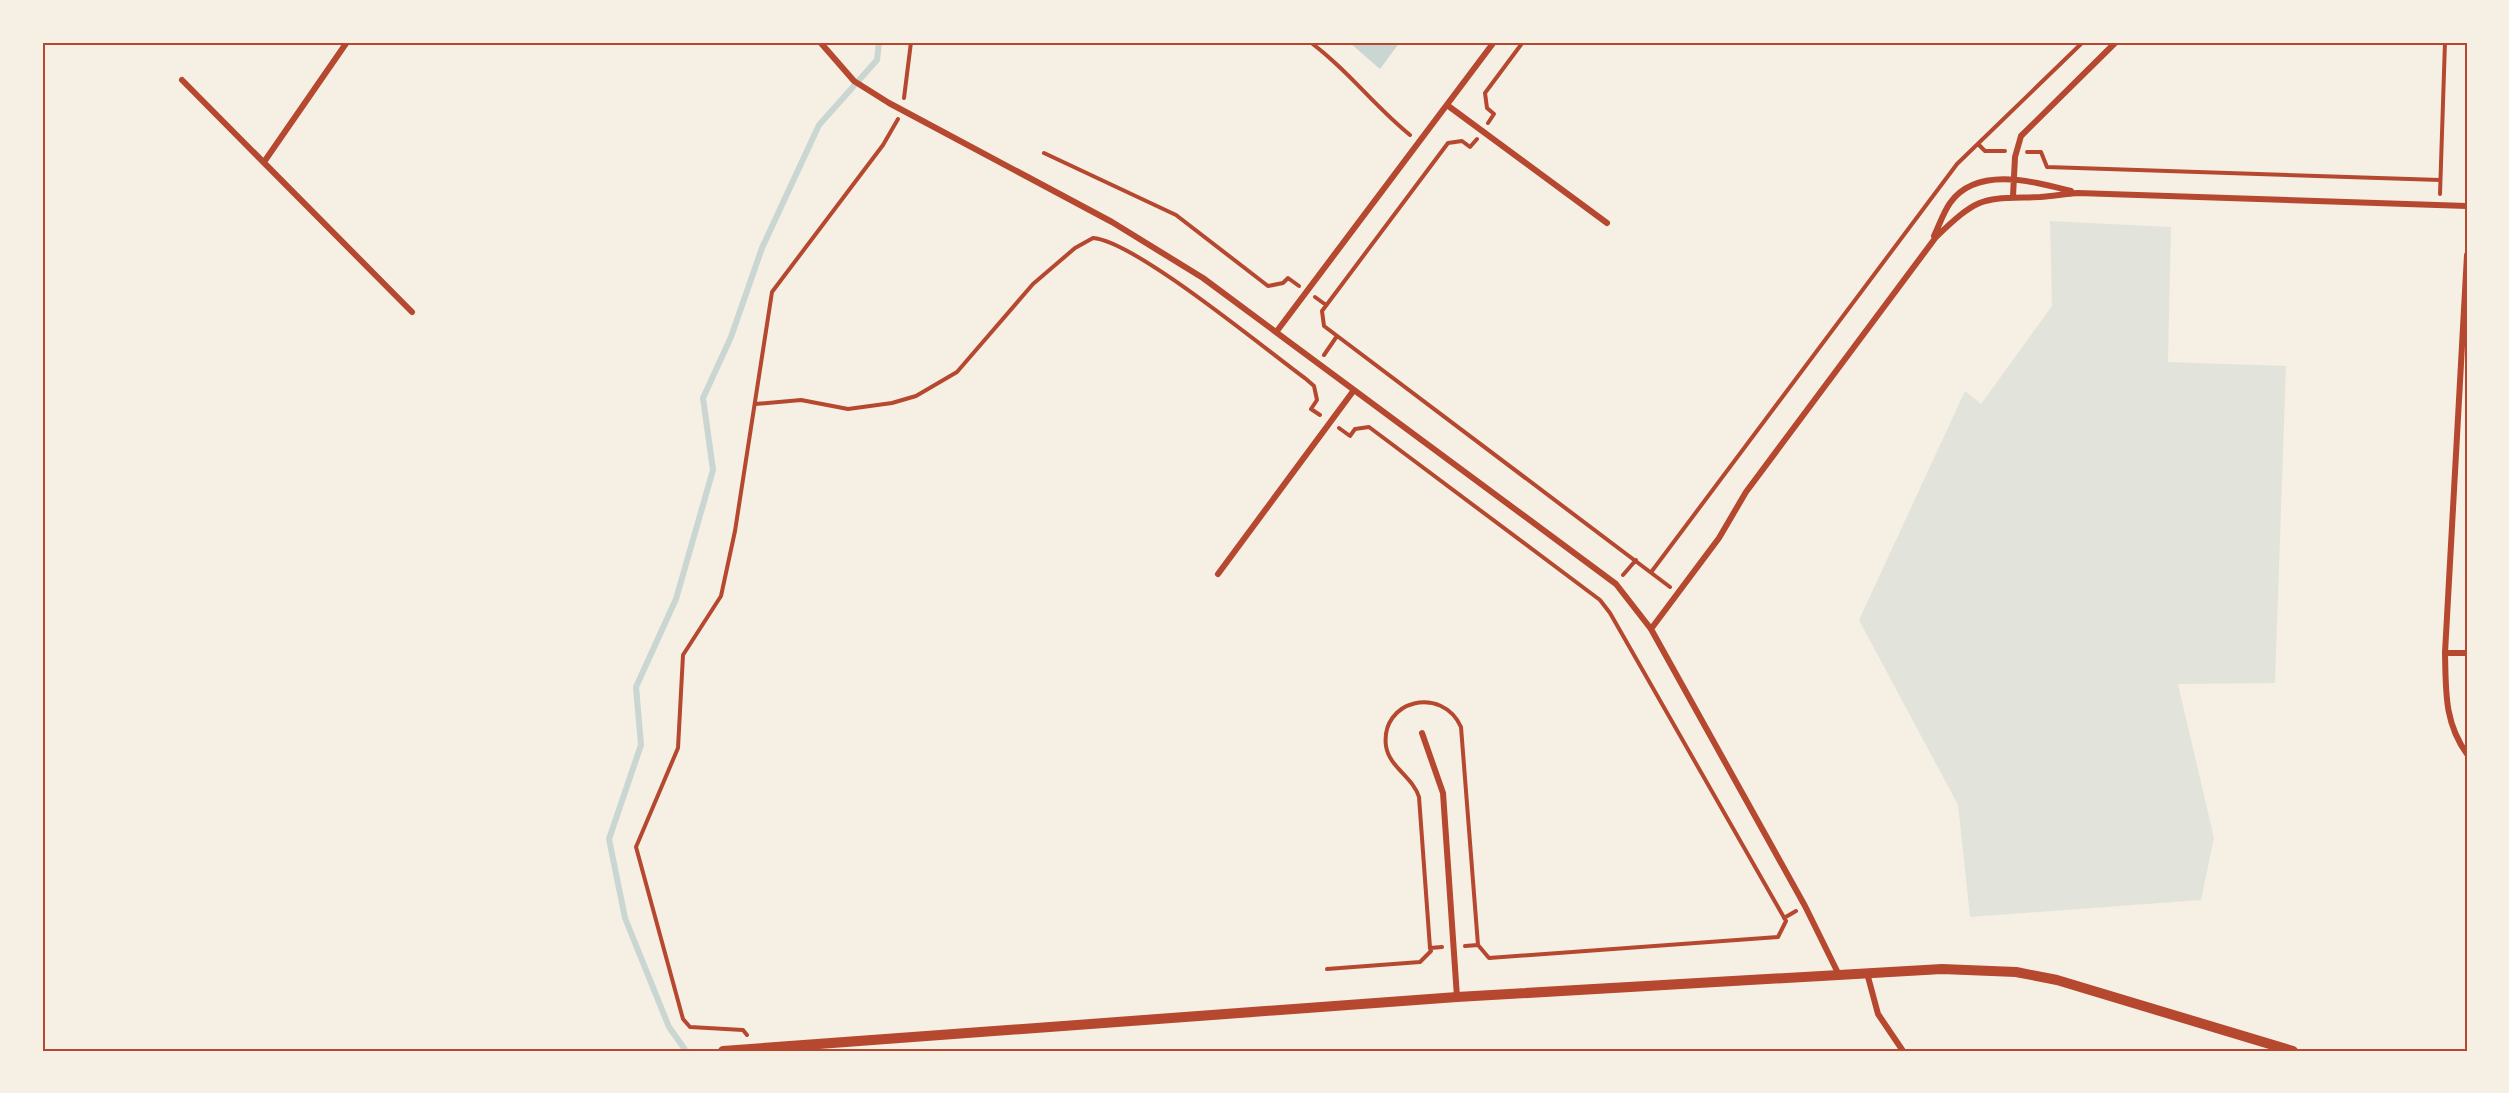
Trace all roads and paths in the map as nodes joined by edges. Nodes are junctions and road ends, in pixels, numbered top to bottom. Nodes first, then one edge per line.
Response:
1 (347, 42) edge
2 (820, 42) edge
3 (911, 42) edge
4 (1310, 42) edge
5 (1494, 42) edge
6 (1523, 42) edge
7 (2083, 42) edge
8 (2116, 42) edge
9 (2445, 42) edge
10 (182, 80) dead end
11 (1447, 105) junction
12 (902, 111) junction
13 (1483, 131) junction
14 (1419, 141) junction
15 (1978, 144) junction
16 (2015, 152) junction
17 (1044, 153) dead end
18 (264, 162) junction
19 (2440, 180) junction
20 (2013, 181) junction
21 (2078, 193) junction
22 (2013, 196) junction
23 (2439, 204) junction
24 (2467, 206) edge
25 (1607, 223) dead end
26 (1930, 245) junction
27 (2467, 255) edge
28 (1306, 291) junction
29 (1326, 305) junction
30 (412, 312) dead end
31 (1277, 331) junction
32 (1354, 390) junction
33 (755, 404) junction
34 (1330, 422) junction
35 (1652, 571) junction
36 (1218, 574) dead end
37 (1678, 593) junction
38 (1651, 629) junction
39 (2445, 653) junction
40 (2467, 653) edge
41 (1422, 733) dead end
42 (2467, 754) edge
43 (1466, 946) dead end
44 (1442, 947) dead end
45 (1327, 969) dead end
46 (1867, 973) junction
47 (1839, 975) junction
48 (1457, 997) junction
49 (752, 1049) junction
50 (723, 1051) edge
51 (1904, 1051) edge
52 (2293, 1051) edge

1 - 18 street
2 - 12 street
3 - 12 path
4 - 14 path
5 - 11 street
6 - 13 path
7 - 15 path
8 - 16 street
9 - 19 path
10 - 18 street
11 - 13 street
11 - 14 street
12 - 31 street
12 - 33 path
13 - 25 street
13 - 29 path
14 - 28 street
15 - 16 path
15 - 35 path
16 - 19 path
16 - 20 street
17 - 28 path
18 - 30 street
19 - 23 path
20 - 21 street
20 - 22 street
20 - 26 street
21 - 22 street
21 - 23 street
22 - 26 street
23 - 24 street
26 - 37 street
27 - 39 street
28 - 29 path
28 - 31 street
29 - 35 path
31 - 32 street
32 - 34 street
32 - 38 street
33 - 34 path
33 - 49 path
34 - 36 street
34 - 43 path
35 - 37 path
37 - 38 street
38 - 47 street
39 - 40 street
39 - 42 street
41 - 48 street
44 - 45 path
46 - 47 street
46 - 51 street
46 - 52 street
47 - 48 street
48 - 49 street
49 - 50 street

